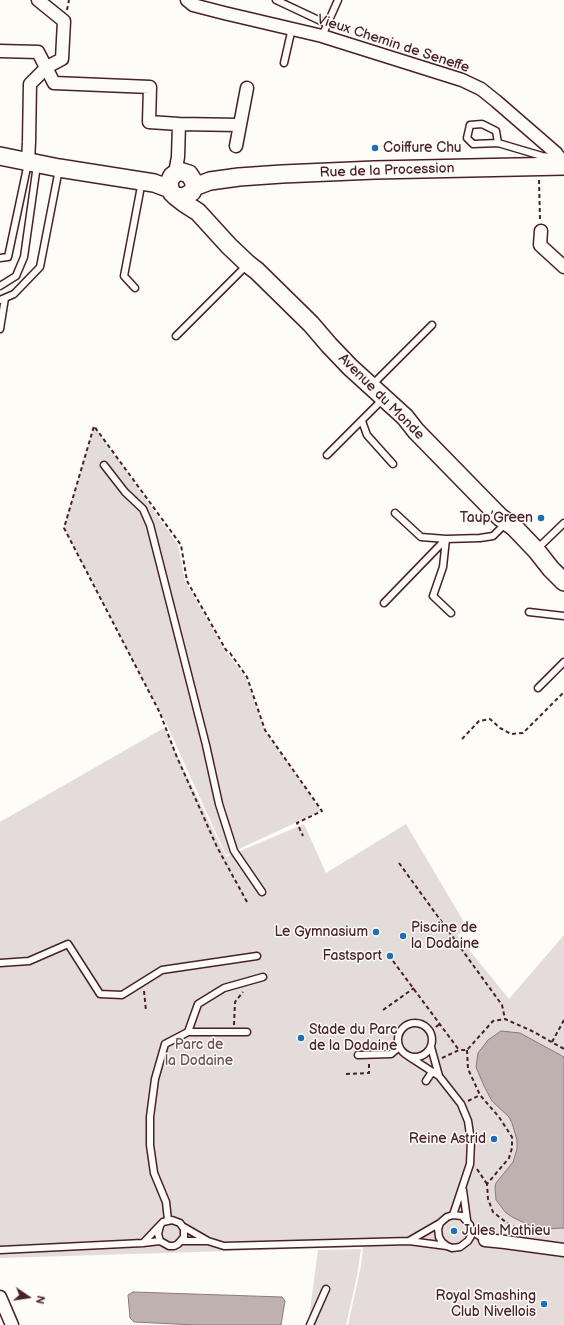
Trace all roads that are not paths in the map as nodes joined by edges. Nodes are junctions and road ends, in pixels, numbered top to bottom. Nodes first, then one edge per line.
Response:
1 (38, 0) edge
2 (187, 0) edge
3 (276, 0) edge
4 (338, 0) edge
5 (327, 24) junction
6 (292, 28) junction
7 (322, 36) junction
8 (0, 51) edge
9 (284, 63) dead end
10 (47, 67) junction
11 (247, 88) dead end
12 (179, 124) junction
13 (240, 125) junction
14 (498, 143) junction
15 (236, 146) dead end
16 (0, 156) edge
17 (32, 163) junction
18 (563, 163) edge
19 (59, 168) junction
20 (175, 180) junction
21 (541, 231) road end
22 (0, 258) edge
23 (248, 264) junction
24 (564, 267) edge
25 (0, 286) edge
26 (135, 288) dead end
27 (3, 299) edge
28 (432, 325) dead end
29 (0, 329) edge
30 (176, 336) dead end
31 (370, 386) junction
32 (385, 398) junction
33 (362, 421) junction
34 (327, 455) dead end
35 (393, 464) dead end
36 (104, 465) dead end
37 (395, 513) dead end
38 (507, 522) junction
39 (564, 524) edge
40 (446, 539) junction
41 (536, 550) junction
42 (564, 582) edge
43 (384, 603) dead end
44 (529, 612) dead end
45 (451, 613) dead end
46 (564, 616) edge
47 (564, 662) edge
48 (538, 688) dead end
49 (262, 892) dead end
50 (257, 956) dead end
51 (0, 963) edge
52 (263, 977) dead end
53 (188, 1032) junction
54 (247, 1032) dead end
55 (399, 1047) junction
56 (431, 1047) junction
57 (358, 1055) dead end
58 (408, 1056) junction
59 (432, 1072) junction
60 (439, 1076) junction
61 (424, 1083) dead end
62 (463, 1187) junction
63 (453, 1215) junction
64 (168, 1220) junction
65 (467, 1220) junction
66 (440, 1223) junction
67 (160, 1226) junction
68 (182, 1226) junction
69 (471, 1230) junction
70 (484, 1240) junction
71 (160, 1241) junction
72 (182, 1241) junction
73 (208, 1241) junction
74 (409, 1241) junction
75 (468, 1241) junction
76 (143, 1243) junction
77 (447, 1246) junction
78 (0, 1250) edge
79 (564, 1250) edge
80 (326, 1289) dead end
81 (0, 1297) edge
82 (12, 1325) edge
83 (310, 1325) edge

1 - 10 street
2 - 6 street, Vieux Chemin de Seneffe
3 - 5 lane
4 - 5 lane
5 - 7 lane
6 - 7 street, Vieux Chemin de Seneffe
6 - 9 lane
7 - 18 street, Vieux Chemin de Seneffe
8 - 10 street
10 - 12 street
10 - 17 street
11 - 13 street
12 - 13 street
12 - 20 street
13 - 15 street
14 - 14 lane
14 - 18 lane
16 - 17 street, Rue de la Procession
17 - 19 street, Rue de la Procession
17 - 22 lane
17 - 25 lane
18 - 20 street, Rue de la Procession
19 - 20 street, Rue de la Procession
19 - 27 lane
20 - 23 street, Avenue du Monde
20 - 26 lane
21 - 24 street
23 - 30 lane
23 - 31 street, Avenue du Monde
27 - 29 lane
28 - 31 lane
31 - 32 street, Avenue du Monde
32 - 33 lane
32 - 38 street, Avenue du Monde
33 - 34 lane
33 - 35 lane
36 - 49 lane
37 - 40 lane
38 - 40 lane
38 - 41 street, Avenue du Monde
39 - 41 lane
40 - 43 lane
40 - 45 lane
41 - 42 street, Avenue du Monde
44 - 46 lane
47 - 48 lane
50 - 51 lane
52 - 53 lane
53 - 54 lane
53 - 64 lane
55 - 56 lane
55 - 57 lane
55 - 58 lane
56 - 58 lane
56 - 60 lane
58 - 59 lane
59 - 60 lane
59 - 61 lane
60 - 62 lane
62 - 63 lane
62 - 65 lane
63 - 65 lane
63 - 66 lane
64 - 67 lane
64 - 68 lane
65 - 69 lane
66 - 74 lane
66 - 77 lane
67 - 71 lane
67 - 76 lane
68 - 72 lane
68 - 73 lane
69 - 70 lane
69 - 75 lane
70 - 75 lane
70 - 79 street
71 - 72 lane
71 - 76 lane
72 - 73 lane
73 - 74 lane
74 - 77 lane
75 - 77 lane
76 - 78 lane
80 - 83 lane
81 - 82 street

